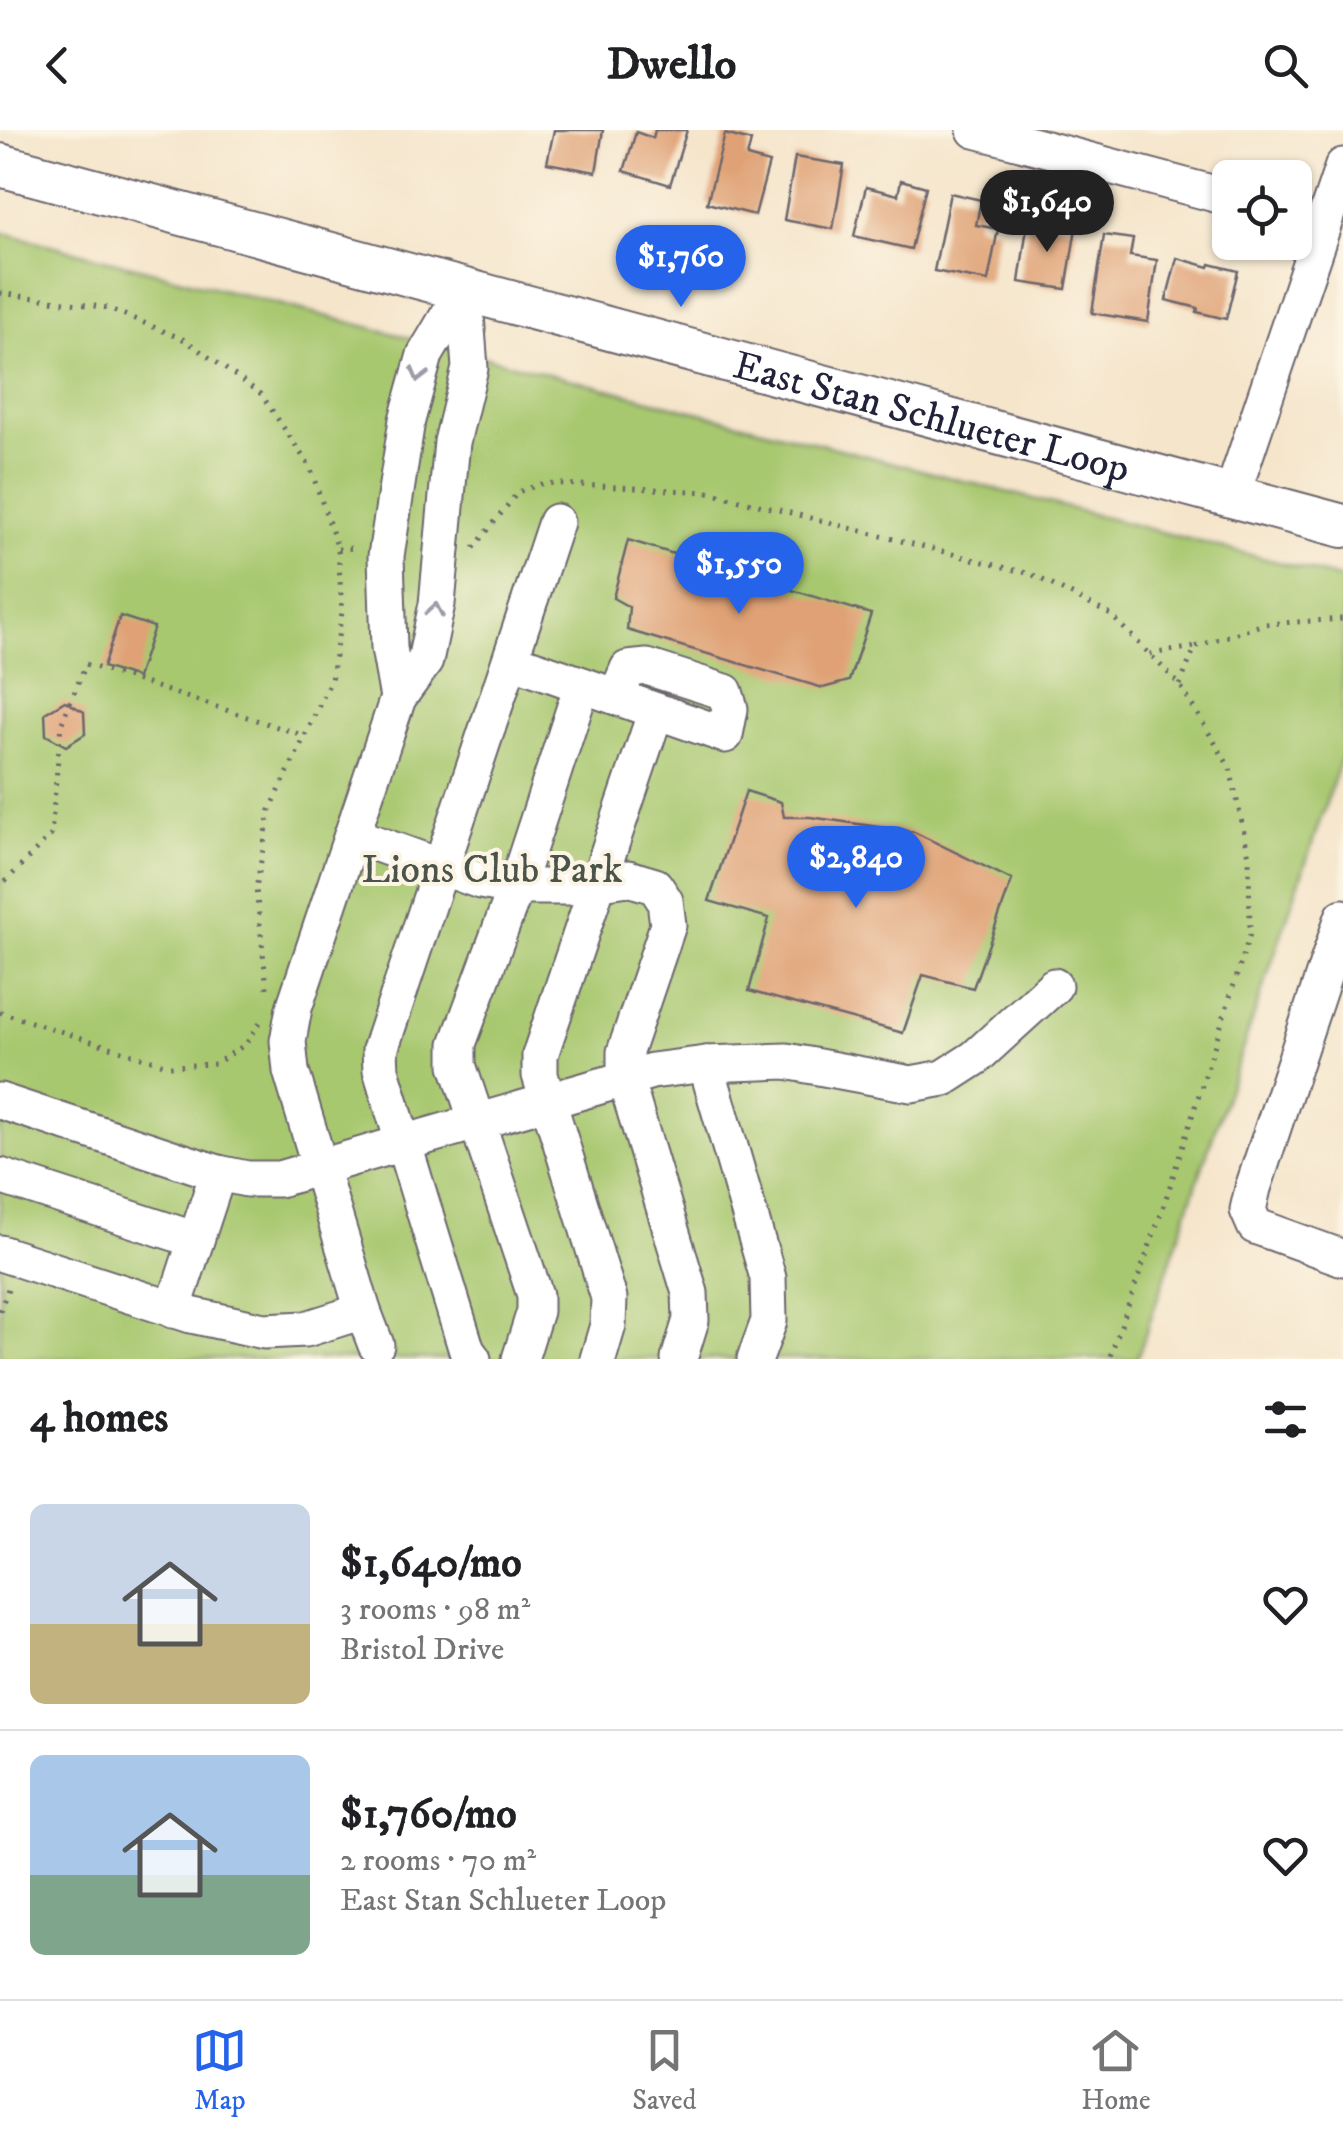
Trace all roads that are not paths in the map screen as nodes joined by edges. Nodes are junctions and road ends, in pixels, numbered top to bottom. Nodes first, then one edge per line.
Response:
1 (975, 130) edge
2 (0, 165) edge
3 (1343, 166) edge
4 (1212, 193) edge
5 (1312, 214) edge
6 (1298, 260) edge
7 (464, 289) junction
8 (1232, 495) junction
9 (556, 522) dead end
10 (1343, 526) edge
11 (510, 660) junction
12 (599, 691) junction
13 (398, 698) junction
14 (656, 711) junction
15 (352, 836) junction
16 (442, 867) junction
17 (598, 882) junction
18 (516, 886) junction
19 (1342, 925) edge
20 (1054, 986) dead end
21 (706, 1064) junction
22 (625, 1078) junction
23 (0, 1101) edge
24 (548, 1101) junction
25 (476, 1123) junction
26 (405, 1144) junction
27 (320, 1169) junction
28 (218, 1173) junction
29 (0, 1176) edge
30 (196, 1240) junction
31 (0, 1252) edge
32 (1343, 1258) edge
33 (173, 1310) junction
34 (363, 1311) junction
35 (376, 1345) dead end
36 (473, 1359) edge
37 (520, 1359) edge
38 (598, 1359) edge
39 (679, 1359) edge
40 (755, 1359) edge

1 - 4 street
2 - 7 main road, East Stan Schlueter Loop
3 - 5 street
6 - 8 street
7 - 8 main road, East Stan Schlueter Loop
13 -> 7 street
7 -> 13 street
8 - 10 main road, East Stan Schlueter Loop
9 - 11 street
11 - 12 street
11 - 16 street
12 - 14 street
12 - 14 street
12 - 18 street
13 - 15 street
14 - 17 street
15 - 16 street
15 - 27 street
16 - 18 street
16 - 26 street
17 - 18 street
17 - 22 street
17 - 24 street
18 - 25 street
19 - 32 street
20 - 21 street
21 - 22 street
21 - 40 street
22 - 24 street
22 - 39 street
23 - 28 street
24 - 25 street
24 - 38 street
25 - 26 street
25 - 37 street
26 - 27 street
26 - 36 street
27 - 28 street
27 - 34 street
28 - 30 street
29 - 30 street
30 - 33 street
31 - 33 street
33 - 34 street
34 - 35 street

